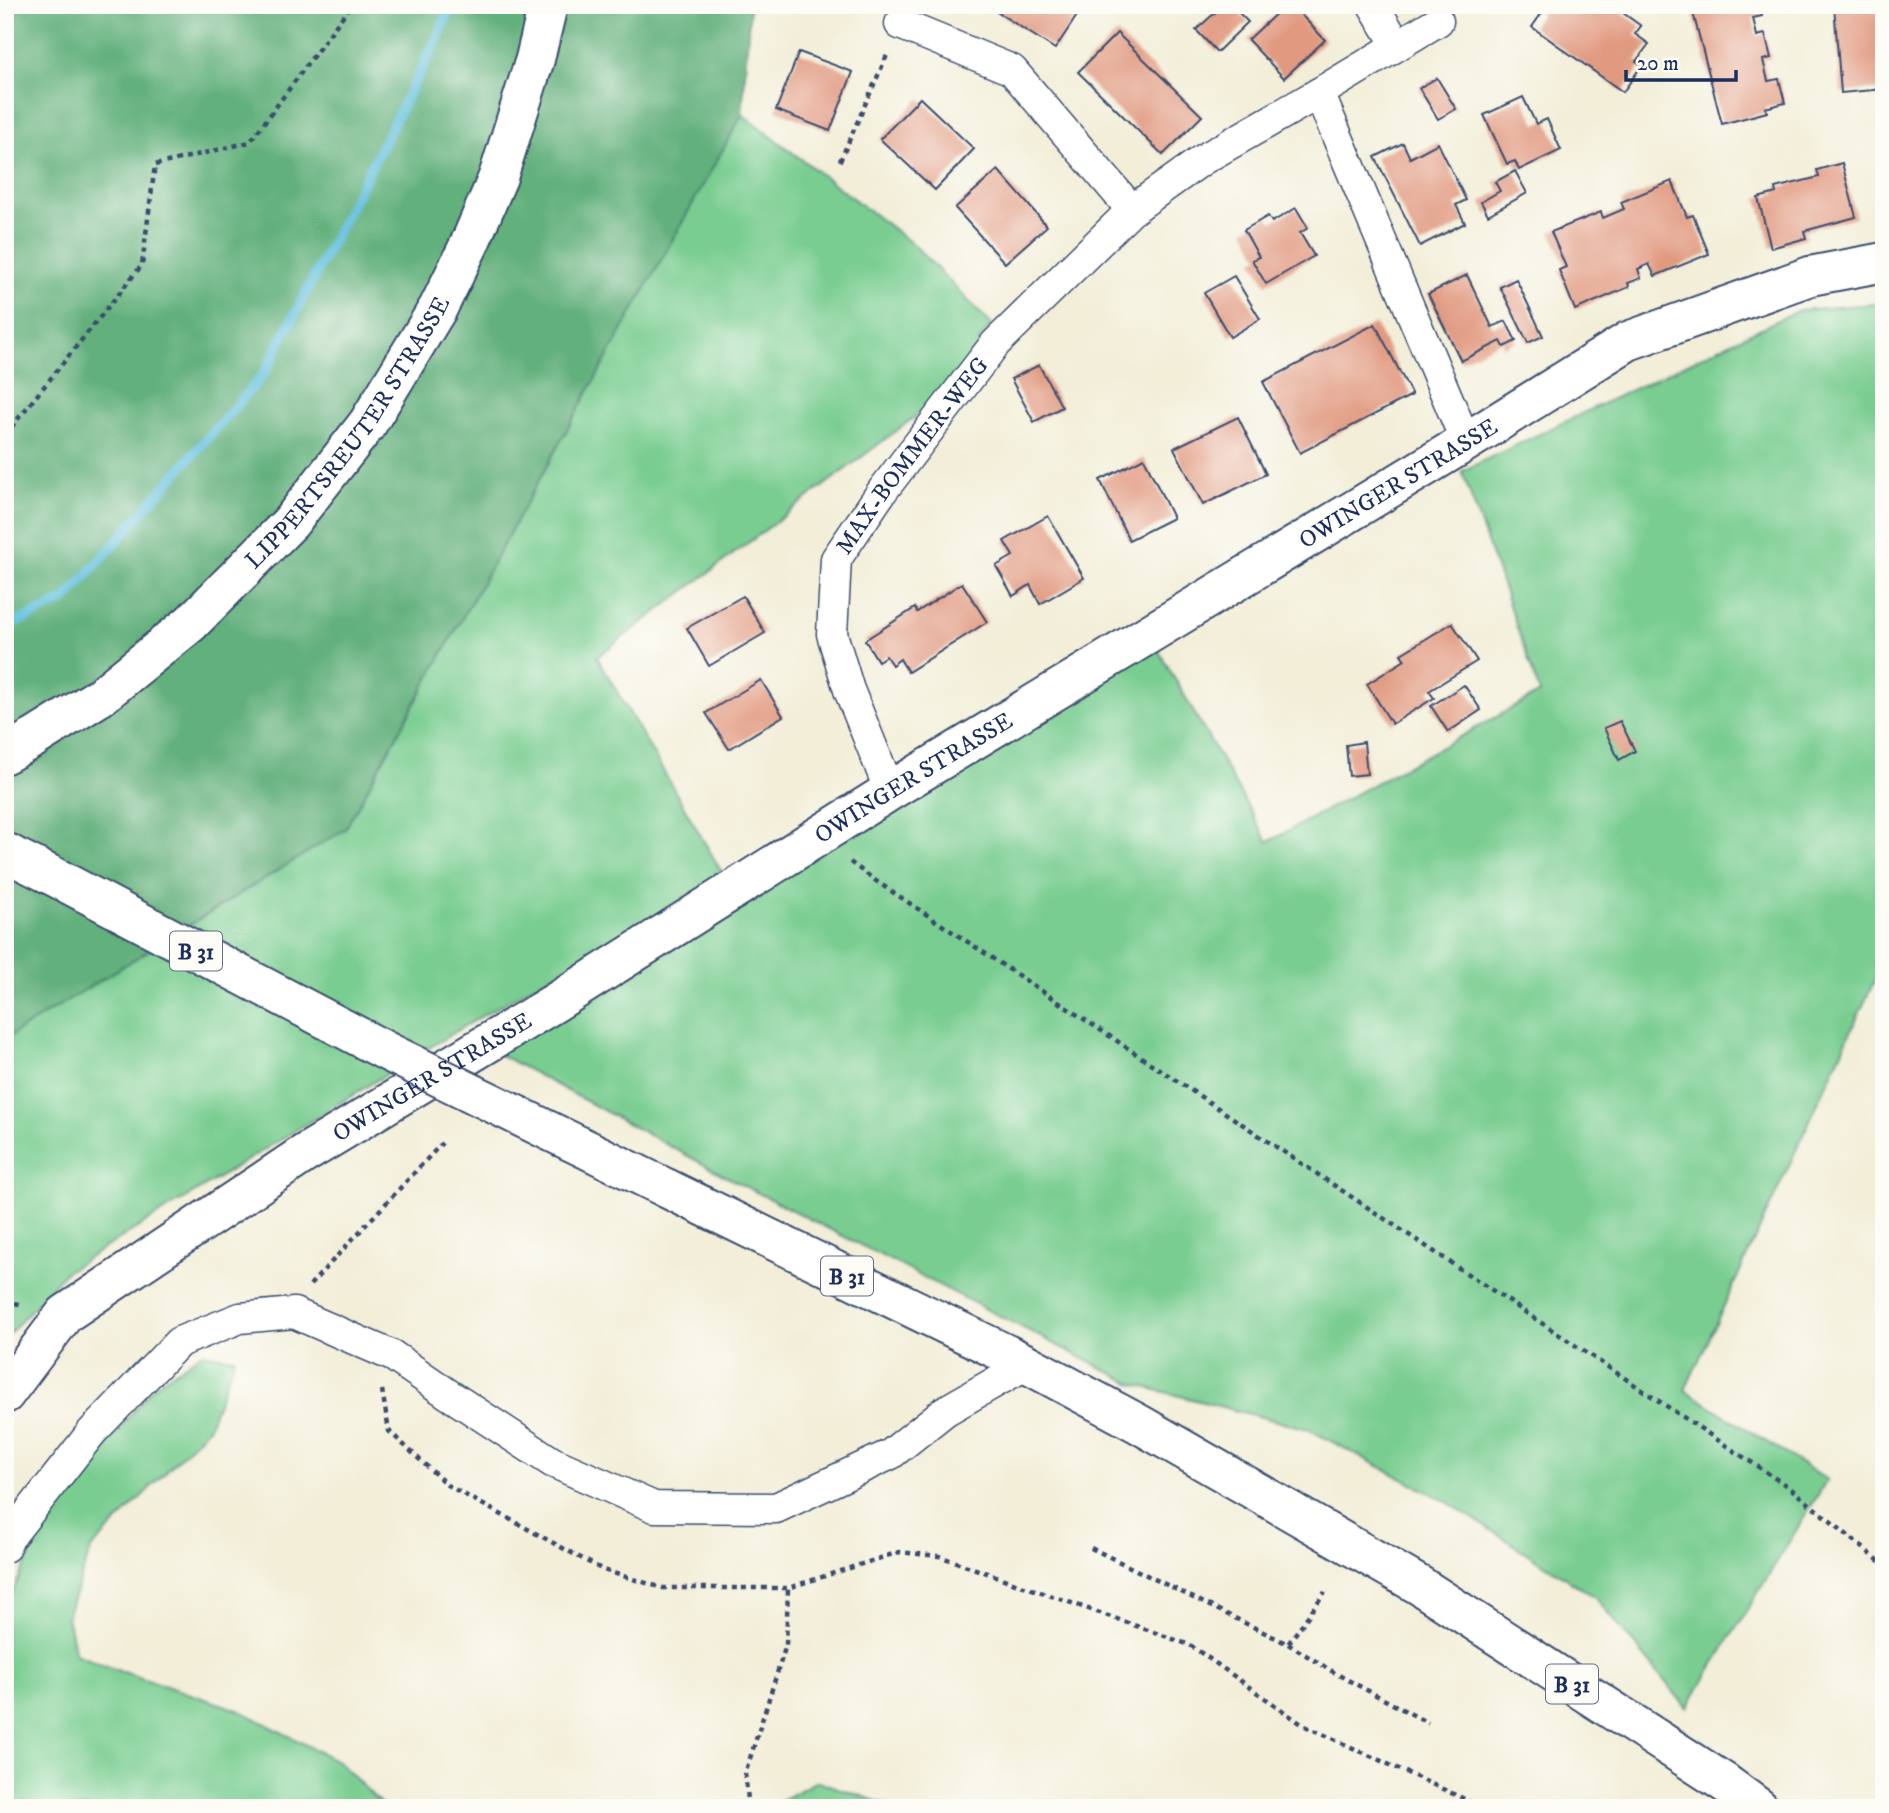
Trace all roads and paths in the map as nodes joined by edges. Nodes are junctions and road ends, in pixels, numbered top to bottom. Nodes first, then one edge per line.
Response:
1 (351, 5) edge
2 (548, 5) edge
3 (1373, 5) edge
4 (1438, 21) dead end
5 (900, 24) joint
6 (1397, 45) junction
7 (1319, 93) junction
8 (841, 161) dead end
9 (1132, 210) junction
10 (1884, 262) edge
11 (5, 435) edge
12 (1466, 442) junction
13 (5, 754) edge
14 (890, 791) junction
15 (818, 838) junction
16 (5, 852) edge
17 (442, 1143) dead end
18 (294, 1313) junction
19 (1027, 1364) junction
20 (5, 1394) edge
21 (5, 1547) edge
22 (1091, 1548) dead end
23 (939, 1556) dead end
24 (1884, 1565) edge
25 (788, 1588) dead end
26 (1325, 1592) dead end
27 (1288, 1644) junction
28 (1428, 1723) dead end
29 (749, 1808) edge
30 (1484, 1808) edge
31 (1759, 1808) edge

1 - 11 path
2 - 13 street, LIPPERTSREUTER STRASSE
3 - 6 street
4 - 6 street, MAX-BOMMER-WEG
5 - 8 path
5 - 9 street
6 - 7 street, MAX-BOMMER-WEG
7 - 9 street, MAX-BOMMER-WEG
7 - 12 street
9 - 14 street, MAX-BOMMER-WEG
10 - 12 street, OWINGER STRASSE
12 - 14 street, OWINGER STRASSE
14 - 15 street, OWINGER STRASSE
15 - 20 street, OWINGER STRASSE
15 - 24 path
16 - 19 street, B 31, bridge
17 - 18 path
18 - 19 street
18 - 21 street
19 - 31 street, B 31
22 - 27 path
23 - 30 path
25 - 29 path
26 - 27 path
27 - 28 path

